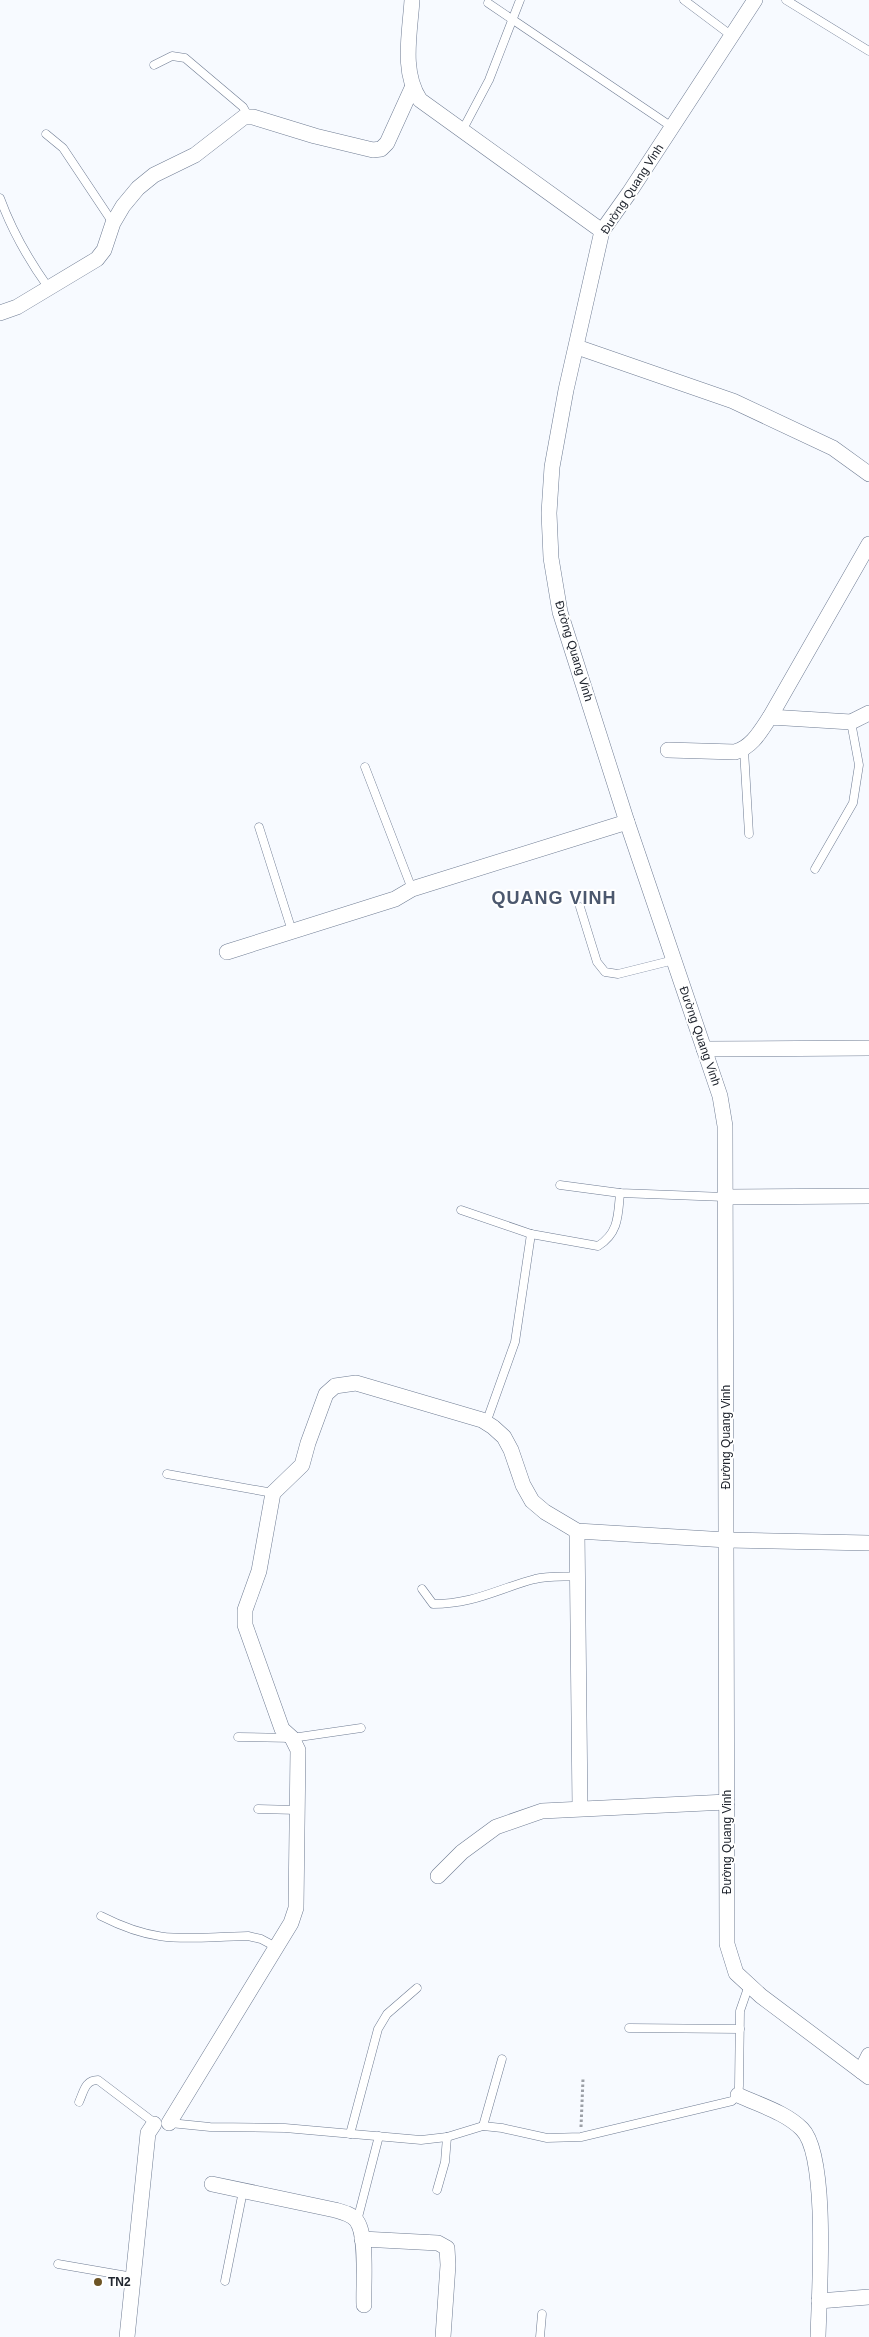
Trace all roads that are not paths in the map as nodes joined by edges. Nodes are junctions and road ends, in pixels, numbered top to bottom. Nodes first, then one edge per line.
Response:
1 (412, 0) edge
2 (520, 0) edge
3 (684, 0) edge
4 (755, 0) edge
5 (786, 0) edge
6 (488, 3) dead end
7 (512, 18) junction
8 (732, 36) junction
9 (869, 51) edge
10 (154, 64) dead end
11 (412, 88) junction
12 (248, 116) junction
13 (672, 127) junction
14 (462, 131) junction
15 (46, 134) dead end
16 (0, 198) edge
17 (113, 223) junction
18 (602, 231) junction
19 (48, 287) junction
20 (0, 313) edge
21 (577, 348) junction
22 (869, 474) edge
23 (869, 544) edge
24 (869, 713) edge
25 (770, 717) junction
26 (851, 722) junction
27 (668, 750) dead end
28 (744, 750) junction
29 (365, 768) dead end
30 (627, 822) junction
31 (259, 827) dead end
32 (749, 834) dead end
33 (815, 869) dead end
34 (412, 889) junction
35 (580, 907) dead end
36 (292, 931) junction
37 (227, 952) dead end
38 (674, 960) junction
39 (869, 1048) edge
40 (704, 1049) junction
41 (560, 1184) dead end
42 (620, 1193) junction
43 (869, 1196) edge
44 (725, 1197) junction
45 (461, 1210) dead end
46 (531, 1234) junction
47 (486, 1423) junction
48 (168, 1474) dead end
49 (273, 1493) junction
50 (577, 1531) junction
51 (727, 1540) junction
52 (869, 1542) edge
53 (578, 1576) junction
54 (422, 1589) dead end
55 (361, 1728) dead end
56 (238, 1737) dead end
57 (292, 1738) junction
58 (726, 1802) junction
59 (580, 1808) junction
60 (258, 1809) dead end
61 (297, 1810) junction
62 (438, 1876) dead end
63 (101, 1916) dead end
64 (276, 1947) junction
65 (749, 1985) junction
66 (417, 1988) dead end
67 (629, 2028) dead end
68 (740, 2028) junction
69 (869, 2055) edge
70 (502, 2059) dead end
71 (865, 2074) edge
72 (738, 2095) junction
73 (79, 2102) dead end
74 (162, 2123) junction
75 (483, 2126) junction
76 (350, 2134) junction
77 (379, 2136) junction
78 (447, 2137) junction
79 (212, 2184) dead end
80 (437, 2190) dead end
81 (243, 2191) junction
82 (357, 2221) junction
83 (362, 2239) junction
84 (58, 2264) dead end
85 (133, 2277) junction
86 (225, 2281) dead end
87 (869, 2297) edge
88 (819, 2301) junction
89 (364, 2305) dead end
90 (542, 2314) dead end
91 (127, 2337) edge
92 (443, 2337) edge
93 (540, 2337) edge
94 (818, 2337) edge

1 - 11 street
2 - 7 lane
3 - 8 lane
4 - 8 street, Đường Quang Vinh
5 - 9 lane
6 - 7 lane
7 - 13 lane
7 - 14 lane
8 - 13 street, Đường Quang Vinh
10 - 12 lane
11 - 12 street
11 - 14 street
12 - 17 street
13 - 18 street, Đường Quang Vinh
14 - 18 street
15 - 17 lane
16 - 19 lane
17 - 19 street
18 - 21 street, Đường Quang Vinh
19 - 20 street
21 - 22 street
21 - 30 street, Đường Quang Vinh
23 - 25 street
24 - 26 street
25 - 26 street
25 - 28 street
26 - 33 lane
27 - 28 street
28 - 32 lane
29 - 34 lane
30 - 34 street
30 - 38 street, Đường Quang Vinh
31 - 36 lane
34 - 36 street
35 - 38 lane
36 - 37 street
38 - 40 street, Đường Quang Vinh
39 - 40 street
40 - 44 street, Đường Quang Vinh
41 - 42 lane
42 - 44 lane
42 - 46 lane
43 - 44 street
44 - 51 street, Đường Quang Vinh
45 - 46 lane
46 - 47 lane
47 - 49 street
47 - 50 street
48 - 49 lane
49 - 57 street
50 - 51 street
50 - 53 street
51 - 52 street
51 - 58 street, Đường Quang Vinh
53 - 54 lane
53 - 59 street
55 - 57 lane
56 - 57 lane
57 - 61 street
58 - 59 street
58 - 65 street, Đường Quang Vinh
59 - 62 street
60 - 61 lane
61 - 64 street
63 - 64 lane
64 - 74 street
65 - 68 lane
65 - 71 street, Đường Quang Vinh
66 - 76 lane
67 - 68 lane
68 - 72 lane
69 - 71 street
70 - 75 lane
72 - 75 lane
72 - 88 street
73 - 74 lane
74 - 76 lane
74 - 85 street
75 - 78 lane
76 - 77 lane
77 - 78 lane
77 - 82 lane
78 - 80 lane
79 - 81 street
81 - 82 street
81 - 86 lane
82 - 83 street
83 - 89 street
83 - 92 street
84 - 85 lane
85 - 91 street
87 - 88 street
88 - 94 street
90 - 93 lane

